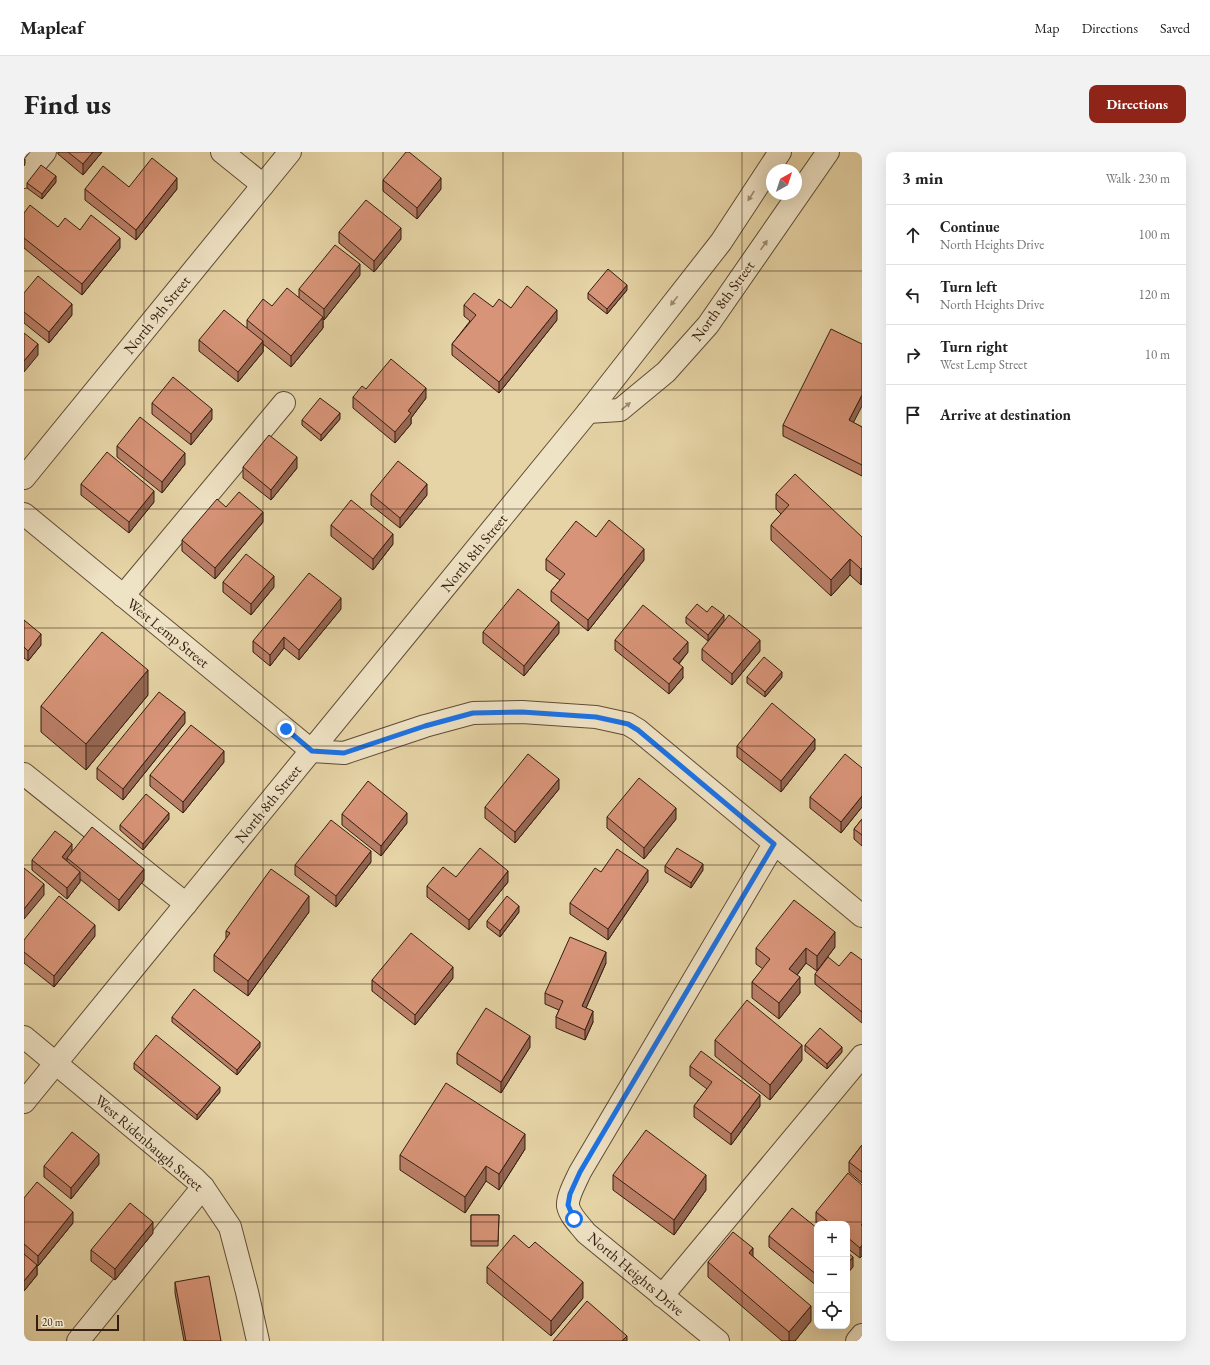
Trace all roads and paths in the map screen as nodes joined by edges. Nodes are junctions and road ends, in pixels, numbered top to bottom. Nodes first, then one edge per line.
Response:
1 (44, 152) edge
2 (222, 152) edge
3 (290, 152) edge
4 (780, 152) edge
5 (828, 152) edge
6 (24, 177) edge
7 (263, 185) junction
8 (284, 403) dead end
9 (588, 412) junction
10 (24, 478) edge
11 (24, 514) edge
12 (123, 596) junction
13 (312, 751) junction
14 (24, 774) edge
15 (774, 844) junction
16 (186, 904) junction
17 (862, 916) edge
18 (24, 1037) edge
19 (862, 1056) edge
20 (56, 1064) junction
21 (24, 1102) edge
22 (203, 1187) junction
23 (662, 1296) junction
24 (862, 1335) edge
25 (78, 1341) edge
26 (258, 1341) edge
27 (718, 1341) edge
28 (857, 1341) edge

1 - 6 street
2 - 7 street
3 - 7 street, North 9th Street
4 -> 9 street, North 8th Street
9 -> 5 street, North 8th Street
7 - 10 street, North 9th Street
8 - 12 street
9 - 13 street, North 8th Street
11 - 12 street, West Lemp Street
12 - 13 street, West Lemp Street
13 - 15 street
13 - 16 street, North 8th Street
14 - 16 street
15 - 17 street
15 - 23 street, North Heights Drive
16 - 20 street, North 8th Street
18 - 20 street, West Ridenbaugh Street
19 - 23 street
20 - 21 street, North 8th Street
20 - 22 street, West Ridenbaugh Street
22 - 25 street
22 - 26 street, West Ridenbaugh Street
23 - 27 street, North Heights Drive
24 - 28 street

